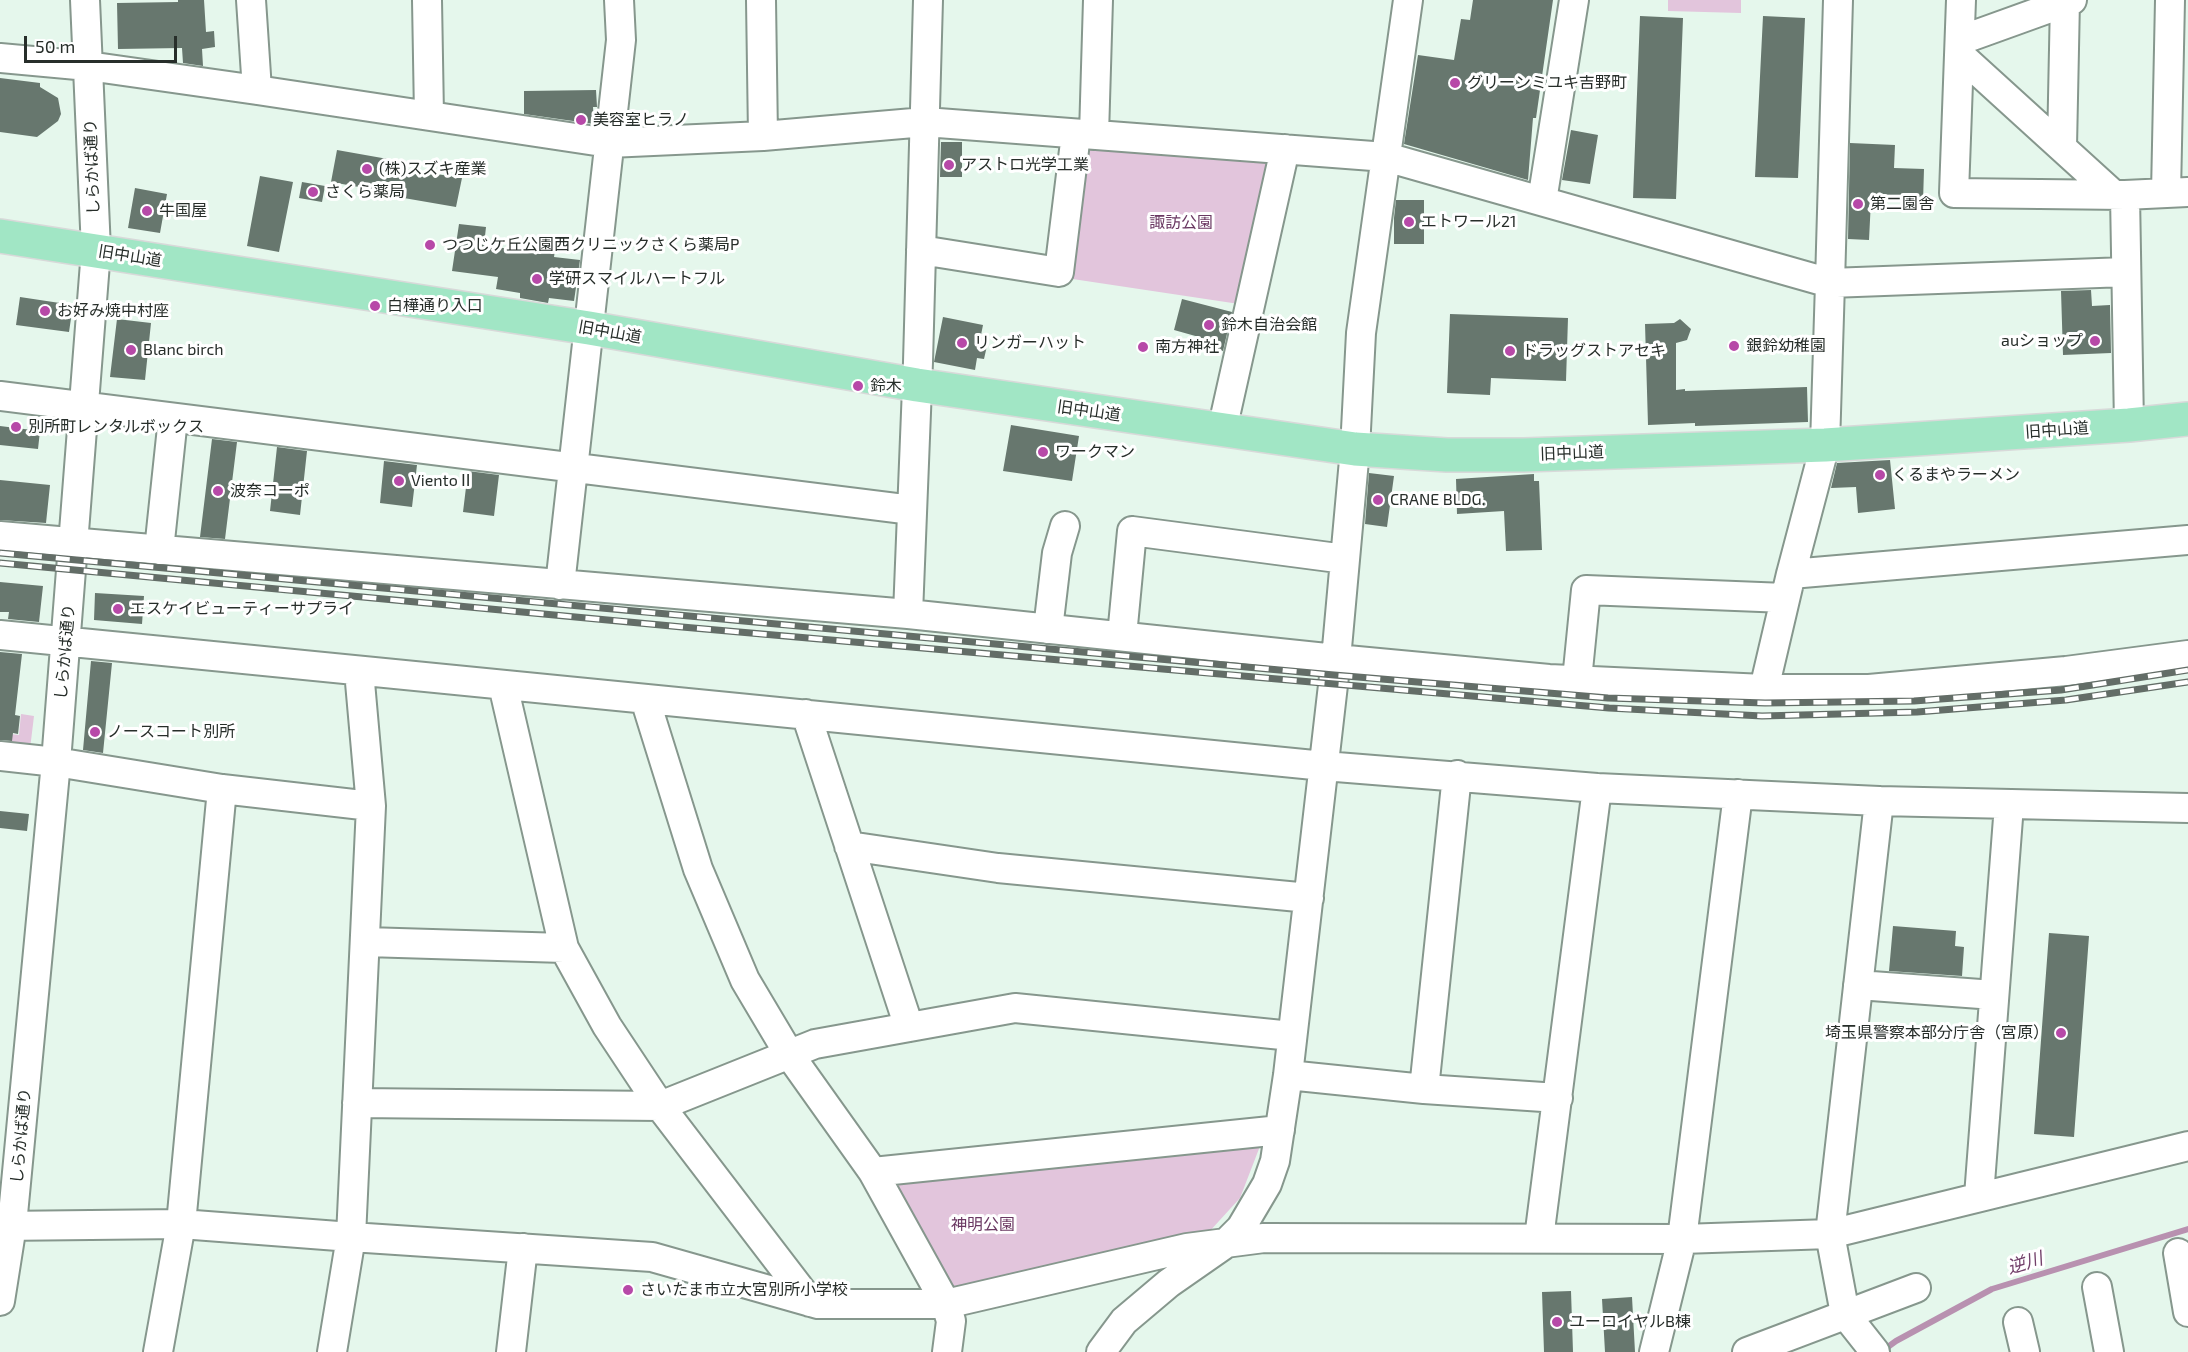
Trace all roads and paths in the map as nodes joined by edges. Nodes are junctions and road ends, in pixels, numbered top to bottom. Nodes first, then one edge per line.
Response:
1 (85, 0) edge
2 (251, 0) edge
3 (427, 0) edge
4 (619, 0) edge
5 (761, 0) edge
6 (928, 0) edge
7 (1098, 0) edge
8 (1408, 0) edge
9 (1574, 0) edge
10 (1838, 0) edge
11 (1962, 0) edge
12 (2170, 0) edge
13 (2067, 1) edge
14 (1961, 47) junction
15 (0, 58) edge
16 (88, 66) junction
17 (257, 90) junction
18 (429, 115) junction
19 (925, 122) junction
20 (1085, 135) junction
21 (763, 136) junction
22 (609, 143) junction
23 (2062, 147) junction
24 (1285, 149) junction
25 (1386, 157) junction
26 (2177, 193) edge
27 (2119, 195) junction
28 (1542, 201) junction
29 (0, 236) edge
30 (96, 250) junction
31 (921, 250) junction
32 (2126, 272) junction
33 (1830, 283) junction
34 (589, 328) junction
35 (917, 385) junction
36 (0, 396) edge
37 (84, 407) junction
38 (173, 418) junction
39 (2188, 419) edge
40 (2129, 425) junction
41 (1221, 430) junction
42 (1826, 445) junction
43 (1355, 449) junction
44 (573, 467) junction
45 (912, 510) junction
46 (1065, 526) dead end
47 (0, 536) edge
48 (2188, 540) edge
49 (74, 542) junction
50 (159, 550) junction
51 (1345, 559) junction
52 (560, 585) junction
53 (1788, 586) junction
54 (908, 614) junction
55 (1048, 629) junction
56 (0, 635) edge
57 (1122, 636) junction
58 (65, 641) junction
59 (2188, 655) edge
60 (1336, 659) junction
61 (359, 671) junction
62 (1577, 680) junction
63 (503, 685) junction
64 (1764, 690) junction
65 (645, 699) junction
66 (806, 714) junction
67 (0, 756) edge
68 (56, 762) junction
69 (1324, 766) junction
70 (1457, 775) junction
71 (1597, 788) junction
72 (222, 789) junction
73 (1738, 794) junction
74 (1879, 801) junction
75 (2009, 805) junction
76 (371, 806) junction
77 (2188, 808) edge
78 (849, 846) junction
79 (1309, 898) junction
80 (366, 942) junction
81 (564, 948) junction
82 (1858, 985) junction
83 (1994, 995) junction
84 (909, 1027) junction
85 (1292, 1036) junction
86 (789, 1054) junction
87 (1288, 1075) junction
88 (1424, 1089) junction
89 (1558, 1098) junction
90 (357, 1103) junction
91 (660, 1106) junction
92 (1280, 1130) junction
93 (2188, 1146) edge
94 (873, 1172) junction
95 (1979, 1196) junction
96 (181, 1224) junction
97 (6, 1226) edge
98 (1830, 1234) junction
99 (351, 1237) junction
100 (1539, 1238) junction
101 (1682, 1239) junction
102 (1225, 1244) junction
103 (524, 1248) junction
104 (2178, 1253) dead end
105 (2097, 1287) dead end
106 (1916, 1288) dead end
107 (0, 1301) edge
108 (810, 1302) junction
109 (946, 1304) junction
110 (2188, 1312) edge
111 (1845, 1314) junction
112 (2018, 1322) dead end
113 (1872, 1348) edge
114 (158, 1352) edge
115 (332, 1352) edge
116 (511, 1352) edge
117 (946, 1352) edge
118 (1101, 1352) edge
119 (1654, 1352) edge
120 (1747, 1352) edge
121 (2025, 1352) edge
122 (2109, 1352) edge

1 - 16 street, しらかば通り
2 - 17 street
3 - 18 street
4 - 22 street
5 - 21 street
6 - 19 street
7 - 20 street
8 - 25 street
9 - 28 street
10 - 33 street
11 - 14 street
12 - 26 street
13 - 14 street
13 - 23 street
14 - 23 street
14 - 27 street
15 - 16 street
16 - 17 street
16 - 30 street, しらかば通り
17 - 18 street
18 - 22 street
19 - 20 street
19 - 21 street
19 - 31 street
20 - 24 street
20 - 31 street
21 - 22 street
22 - 34 street
23 - 27 street
24 - 25 street
24 - 41 street
25 - 28 street
25 - 43 street
26 - 27 street
27 - 32 street
28 - 33 street
29 - 30 main road, 旧中山道
30 - 34 main road, 旧中山道
30 - 37 street, しらかば通り
31 - 35 street
32 - 33 street
32 - 40 street
33 - 42 street
34 - 35 main road, 旧中山道
34 - 44 street
35 - 41 main road, 旧中山道
35 - 45 street
36 - 37 street
37 - 38 street
37 - 49 street, しらかば通り
38 - 44 street
38 - 50 street
39 - 40 main road, 旧中山道
40 - 42 main road, 旧中山道
41 - 43 main road, 旧中山道
42 - 43 main road, 旧中山道
42 - 53 street
43 - 51 street
44 - 45 street
44 - 52 street
45 - 54 street
46 - 55 street
47 - 49 street
48 - 53 street
49 - 50 street
49 - 58 street, しらかば通り
50 - 52 street
51 - 57 street
51 - 60 street
52 - 54 street
53 - 62 street
53 - 64 street
54 - 55 street
55 - 57 street
56 - 58 street
57 - 60 street
58 - 61 street
58 - 68 street, しらかば通り
59 - 64 street
60 - 62 street
60 - 69 street
61 - 63 street
61 - 76 street
62 - 64 street
63 - 65 street
63 - 81 street
65 - 66 street
65 - 86 street
66 - 69 street
66 - 78 street
67 - 68 street
68 - 72 street
68 - 97 street, しらかば通り
69 - 70 street
69 - 79 street
70 - 71 street
70 - 88 street
71 - 73 street
71 - 89 street
72 - 76 street
72 - 96 street
73 - 74 street
73 - 101 street
74 - 75 street
74 - 82 street
75 - 77 street
75 - 83 street
76 - 80 street
78 - 79 street
78 - 84 street
79 - 85 street
80 - 81 street
80 - 90 street
81 - 91 street
82 - 83 street
82 - 98 street
83 - 95 street
84 - 85 street
84 - 86 street
85 - 87 street
86 - 91 street
86 - 94 street
87 - 88 street
87 - 92 street
88 - 89 street
89 - 100 street
90 - 91 street
90 - 99 street
91 - 108 street
92 - 94 street
92 - 102 street
93 - 95 street
94 - 109 street
95 - 98 street
96 - 97 street
96 - 99 street
96 - 114 street
97 - 107 street, しらかば通り
98 - 101 street
98 - 111 street
99 - 103 street
99 - 115 street
100 - 101 street
100 - 102 street
101 - 119 street
102 - 109 street
102 - 118 street
103 - 108 street
103 - 116 street
104 - 110 street
105 - 122 street
106 - 111 street
108 - 109 street
109 - 117 street
111 - 113 street
111 - 120 street
112 - 121 street

